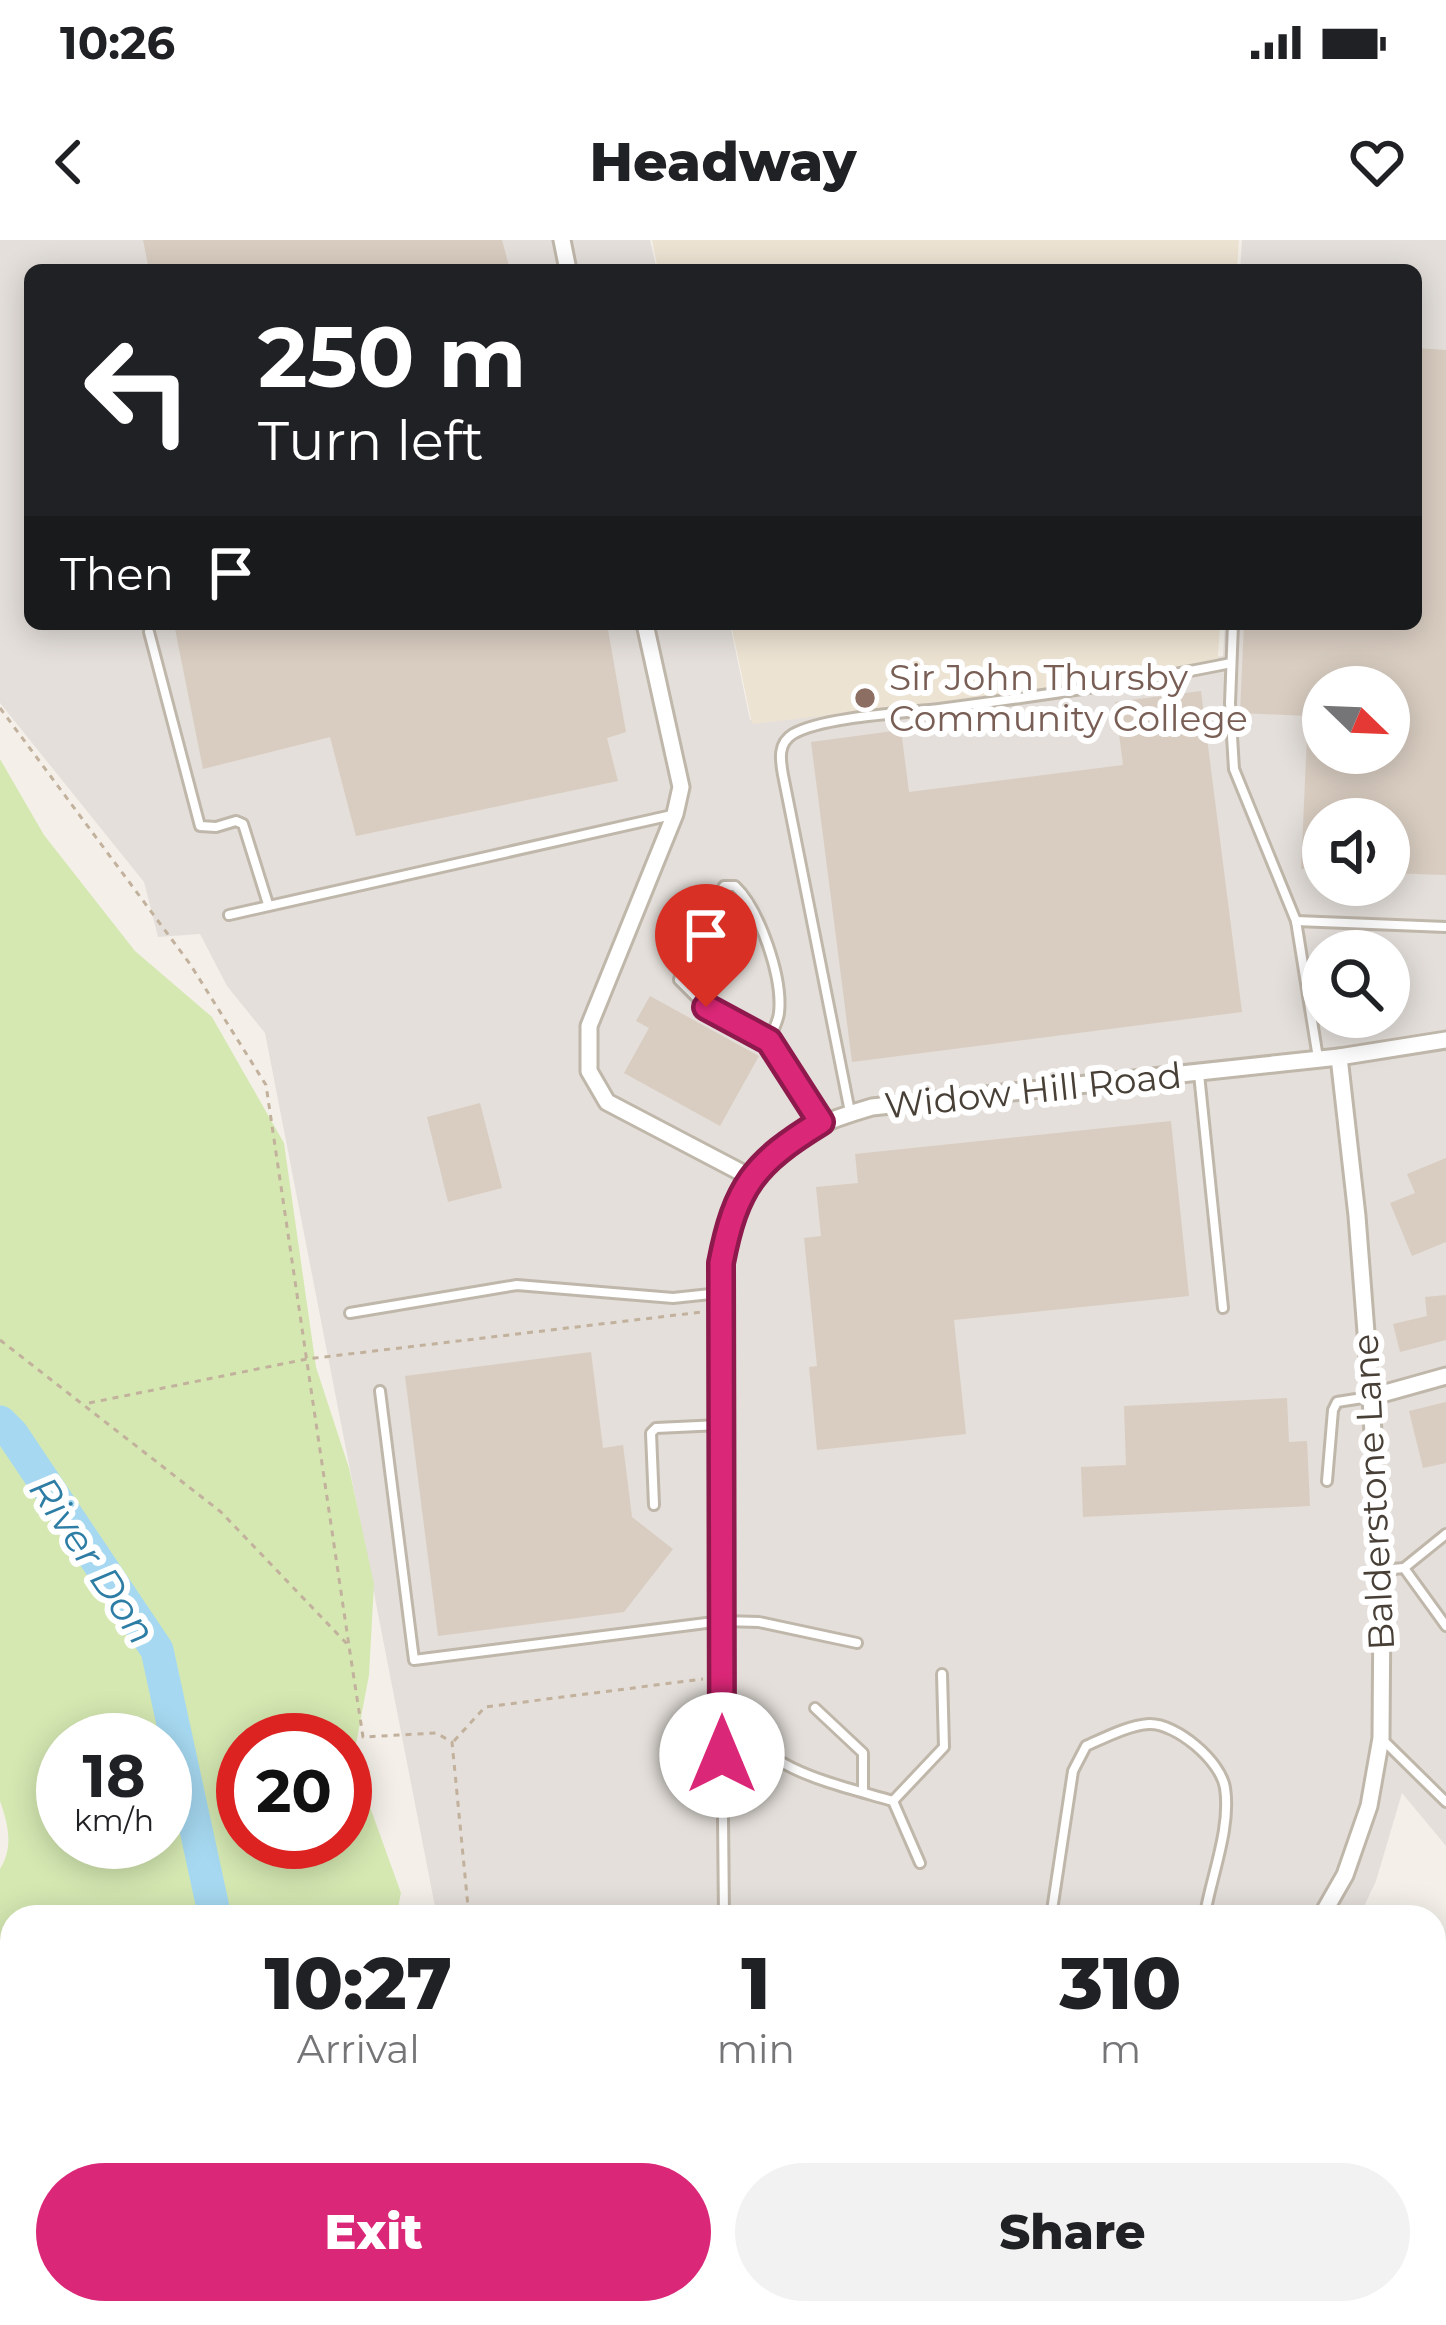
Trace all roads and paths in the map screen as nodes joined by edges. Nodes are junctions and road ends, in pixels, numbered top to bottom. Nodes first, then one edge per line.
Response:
1 (646, 630) edge
2 (1233, 630) edge
3 (149, 632) dead end
4 (1231, 663) junction
5 (0, 708) edge
6 (675, 814) junction
7 (268, 904) junction
8 (229, 915) dead end
9 (1296, 921) junction
10 (1446, 926) edge
11 (1446, 1040) edge
12 (769, 1041) junction
13 (1339, 1058) junction
14 (1318, 1060) junction
15 (1199, 1072) junction
16 (851, 1113) junction
17 (821, 1122) junction
18 (750, 1178) junction
19 (721, 1301) junction
20 (1223, 1308) dead end
21 (350, 1313) dead end
22 (0, 1340) edge
23 (307, 1359) junction
24 (1446, 1376) edge
25 (380, 1391) dead end
26 (1371, 1397) junction
27 (86, 1404) junction
28 (722, 1425) junction
29 (1327, 1481) dead end
30 (654, 1505) dead end
31 (1446, 1534) edge
32 (1404, 1568) junction
33 (1381, 1571) junction
34 (722, 1621) junction
35 (1446, 1626) edge
36 (857, 1643) dead end
37 (349, 1646) junction
38 (942, 1674) dead end
39 (722, 1676) junction
40 (815, 1708) dead end
41 (722, 1714) junction
42 (1381, 1738) junction
43 (452, 1742) junction
44 (862, 1792) junction
45 (893, 1801) junction
46 (1446, 1802) edge
47 (920, 1863) dead end
48 (468, 1905) edge
49 (724, 1905) edge
50 (1054, 1905) edge
51 (1207, 1905) edge
52 (1328, 1905) edge

1 - 6 street
2 - 4 lane
3 - 7 lane
4 - 9 lane
4 - 16 lane
5 - 23 path
6 - 7 lane
6 - 18 street
7 - 8 lane
9 - 10 lane
9 - 14 lane
11 - 13 street, Widow Hill Road
12 - 12 lane
12 - 17 lane
13 - 14 street, Widow Hill Road
13 - 26 street, Balderstone Lane
14 - 15 street, Widow Hill Road
15 - 16 street, Widow Hill Road
15 - 20 lane
16 - 17 street, Widow Hill Road
17 - 18 street, Widow Hill Road
18 - 19 street, Widow Hill Road
19 - 21 lane
19 - 23 path
19 - 28 street, Widow Hill Road
22 - 27 path
23 - 27 path
23 - 37 path
24 - 26 street
25 - 34 lane
26 - 29 lane
26 - 33 street, Balderstone Lane
27 - 37 path
28 - 30 lane
28 - 34 street, Widow Hill Road
31 - 32 lane
32 - 33 lane
32 - 35 lane
33 - 42 street, Balderstone Lane
34 - 36 lane
34 - 39 street, Widow Hill Road
37 - 43 path
38 - 45 lane
39 - 41 street, Widow Hill Road
39 - 43 path
40 - 44 lane
41 - 44 lane
41 - 49 lane
42 - 46 lane
42 - 52 street, Balderstone Lane
43 - 48 path
44 - 45 lane
45 - 47 lane
50 - 51 lane

